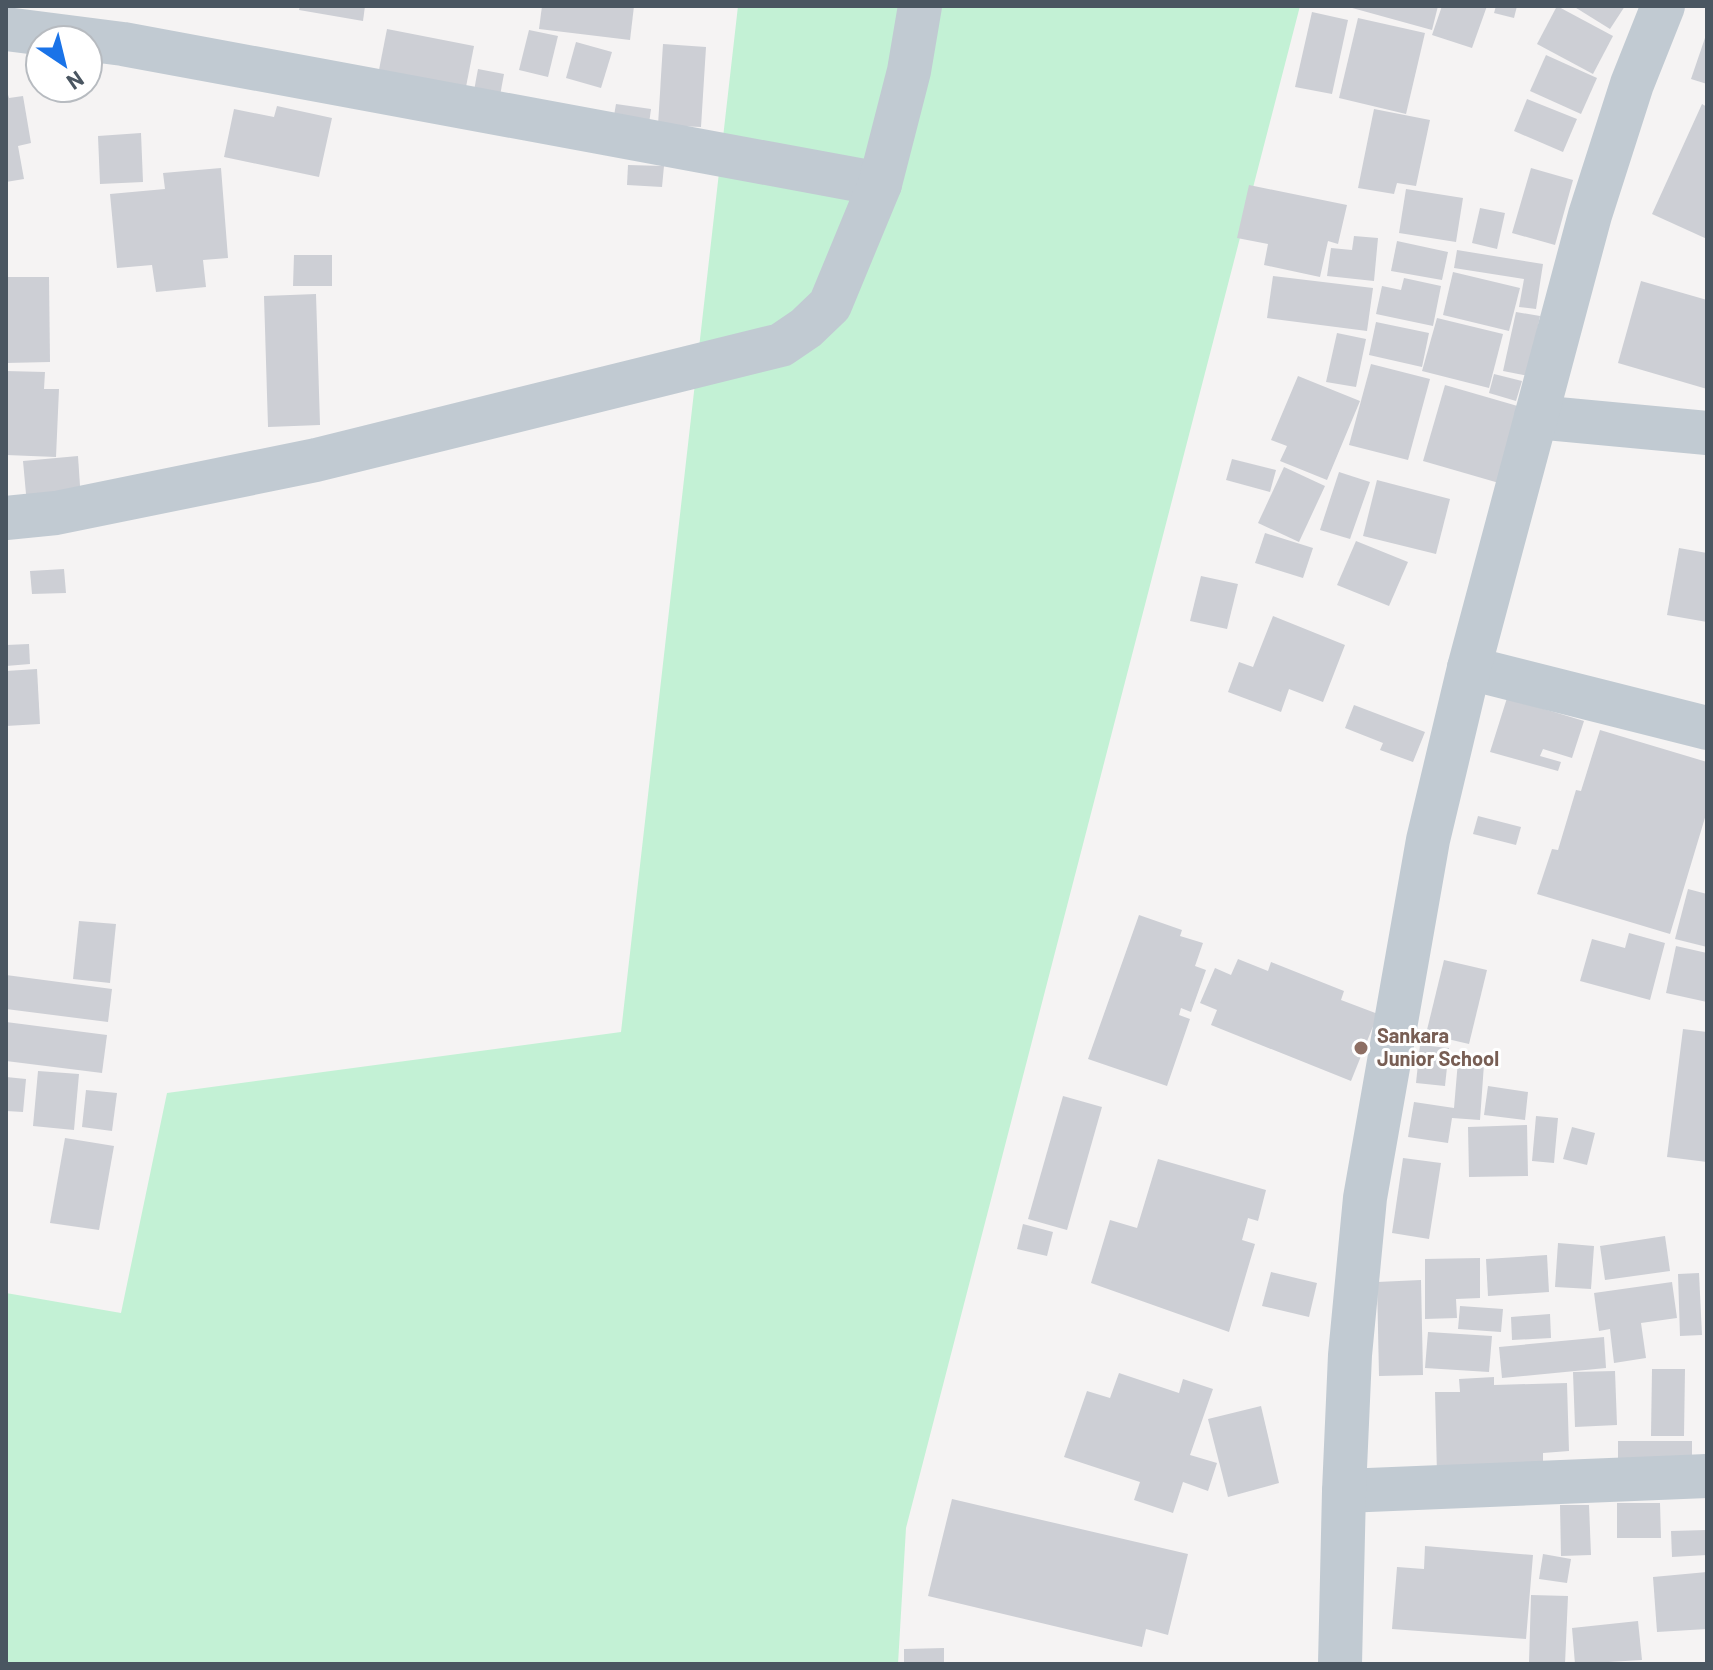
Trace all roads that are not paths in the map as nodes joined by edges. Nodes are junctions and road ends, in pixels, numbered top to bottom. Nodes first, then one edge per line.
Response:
1 (920, 6) edge
2 (1663, 6) edge
3 (6, 29) edge
4 (880, 184) junction
5 (1536, 417) junction
6 (1707, 433) edge
7 (6, 518) edge
8 (1469, 668) junction
9 (1707, 728) edge
10 (1707, 1476) edge
11 (1344, 1491) junction
12 (1340, 1664) edge

1 - 4 street
2 - 5 street
3 - 4 street
4 - 7 street
5 - 6 street
5 - 8 street
8 - 9 street
8 - 11 street
10 - 11 street
11 - 12 street

